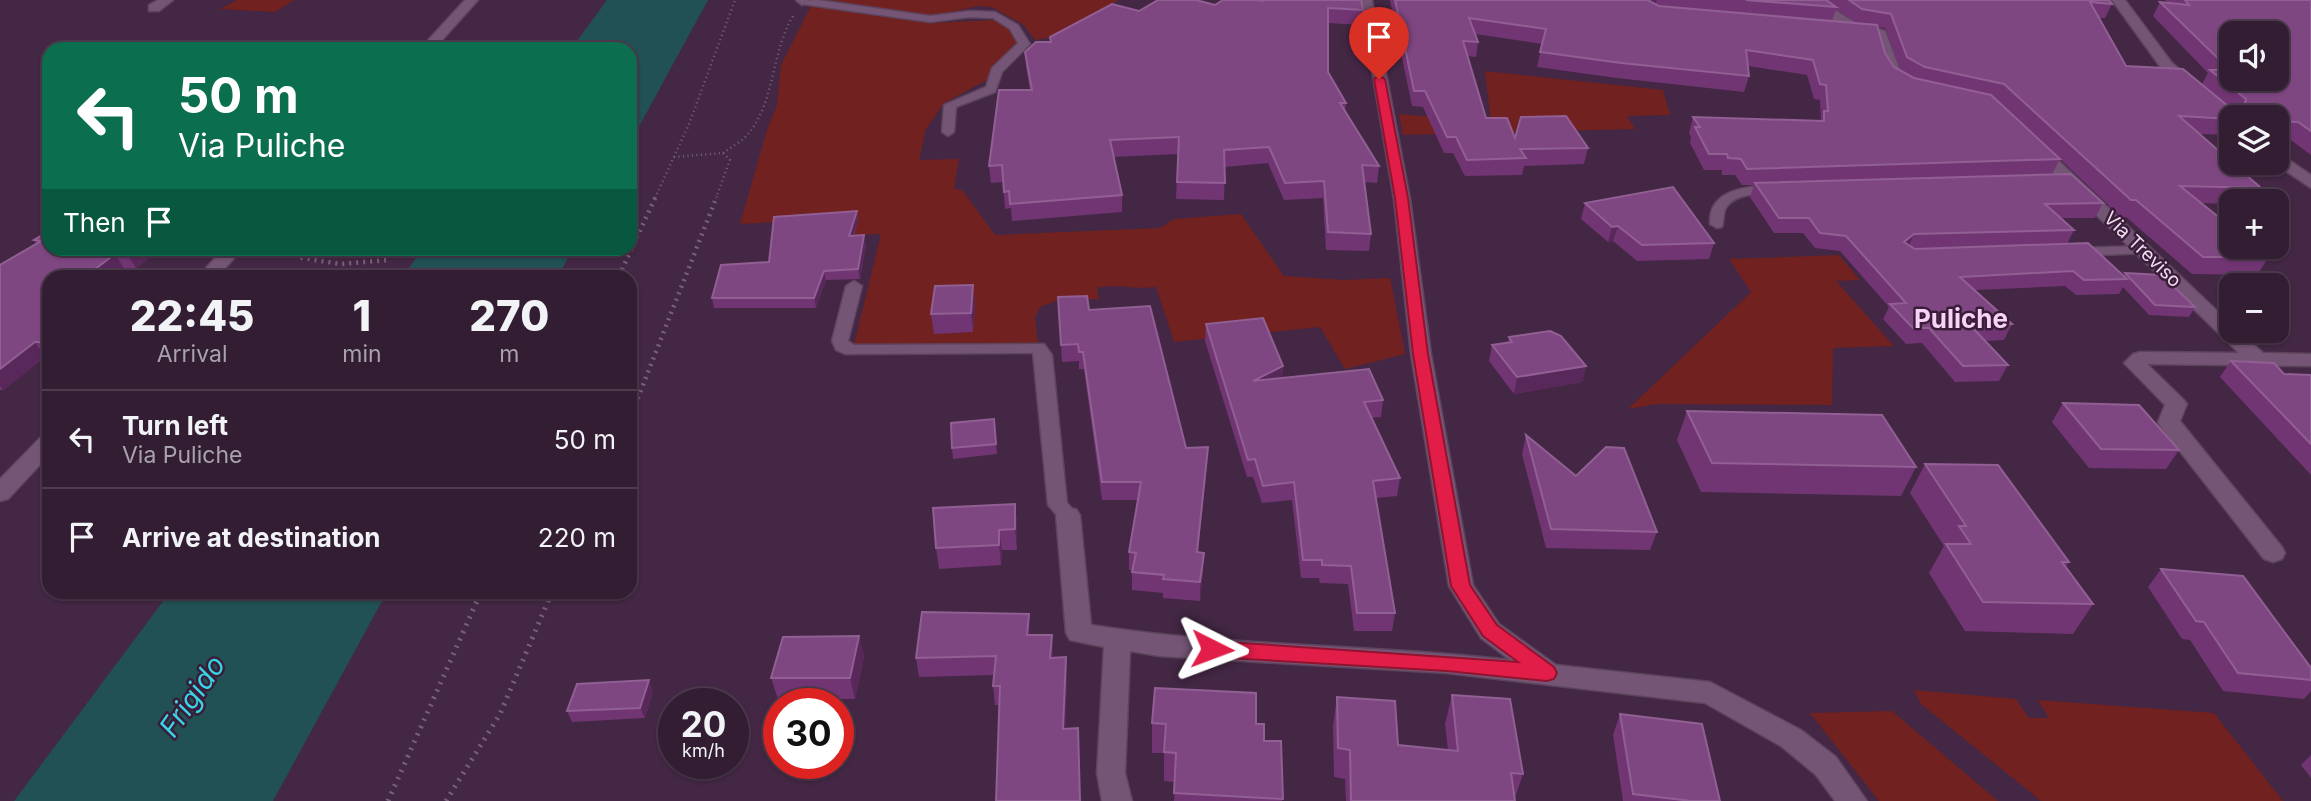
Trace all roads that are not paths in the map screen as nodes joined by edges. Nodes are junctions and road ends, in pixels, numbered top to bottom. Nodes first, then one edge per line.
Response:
1 (167, 0) edge
2 (472, 0) edge
3 (1366, 0) edge
4 (1810, 0) edge
5 (2119, 0) edge
6 (803, 1) edge
7 (154, 8) dead end
8 (1816, 26) edge
9 (1868, 30) junction
10 (433, 42) edge
11 (1915, 88) edge
12 (2219, 112) edge
13 (948, 132) dead end
14 (2025, 138) edge
15 (2289, 166) edge
16 (2073, 181) junction
17 (2046, 182) edge
18 (2311, 183) edge
19 (1794, 188) edge
20 (1717, 224) dead end
21 (2145, 250) junction
22 (2061, 252) edge
23 (227, 256) edge
24 (214, 270) edge
25 (854, 286) dead end
26 (2257, 359) junction
27 (2311, 359) edge
28 (42, 449) edge
29 (0, 493) edge
30 (1068, 515) joint
31 (2273, 553) dead end
32 (1116, 640) junction
33 (1547, 673) junction
34 (1117, 801) edge
35 (1852, 801) edge

1 - 7 street
2 - 10 street
3 - 33 street
4 - 9 street
5 - 12 street
6 - 13 lane
8 - 9 street
9 - 11 street
14 - 16 street, Via Treviso
15 - 18 street
16 - 17 lane
16 - 21 street, Via Treviso
19 - 20 lane
21 - 22 lane
21 - 26 street, Via Treviso
23 - 24 street
25 - 30 lane
26 - 27 street
26 - 31 street
28 - 29 street
30 - 32 street
32 - 33 street
32 - 34 street
33 - 35 street

